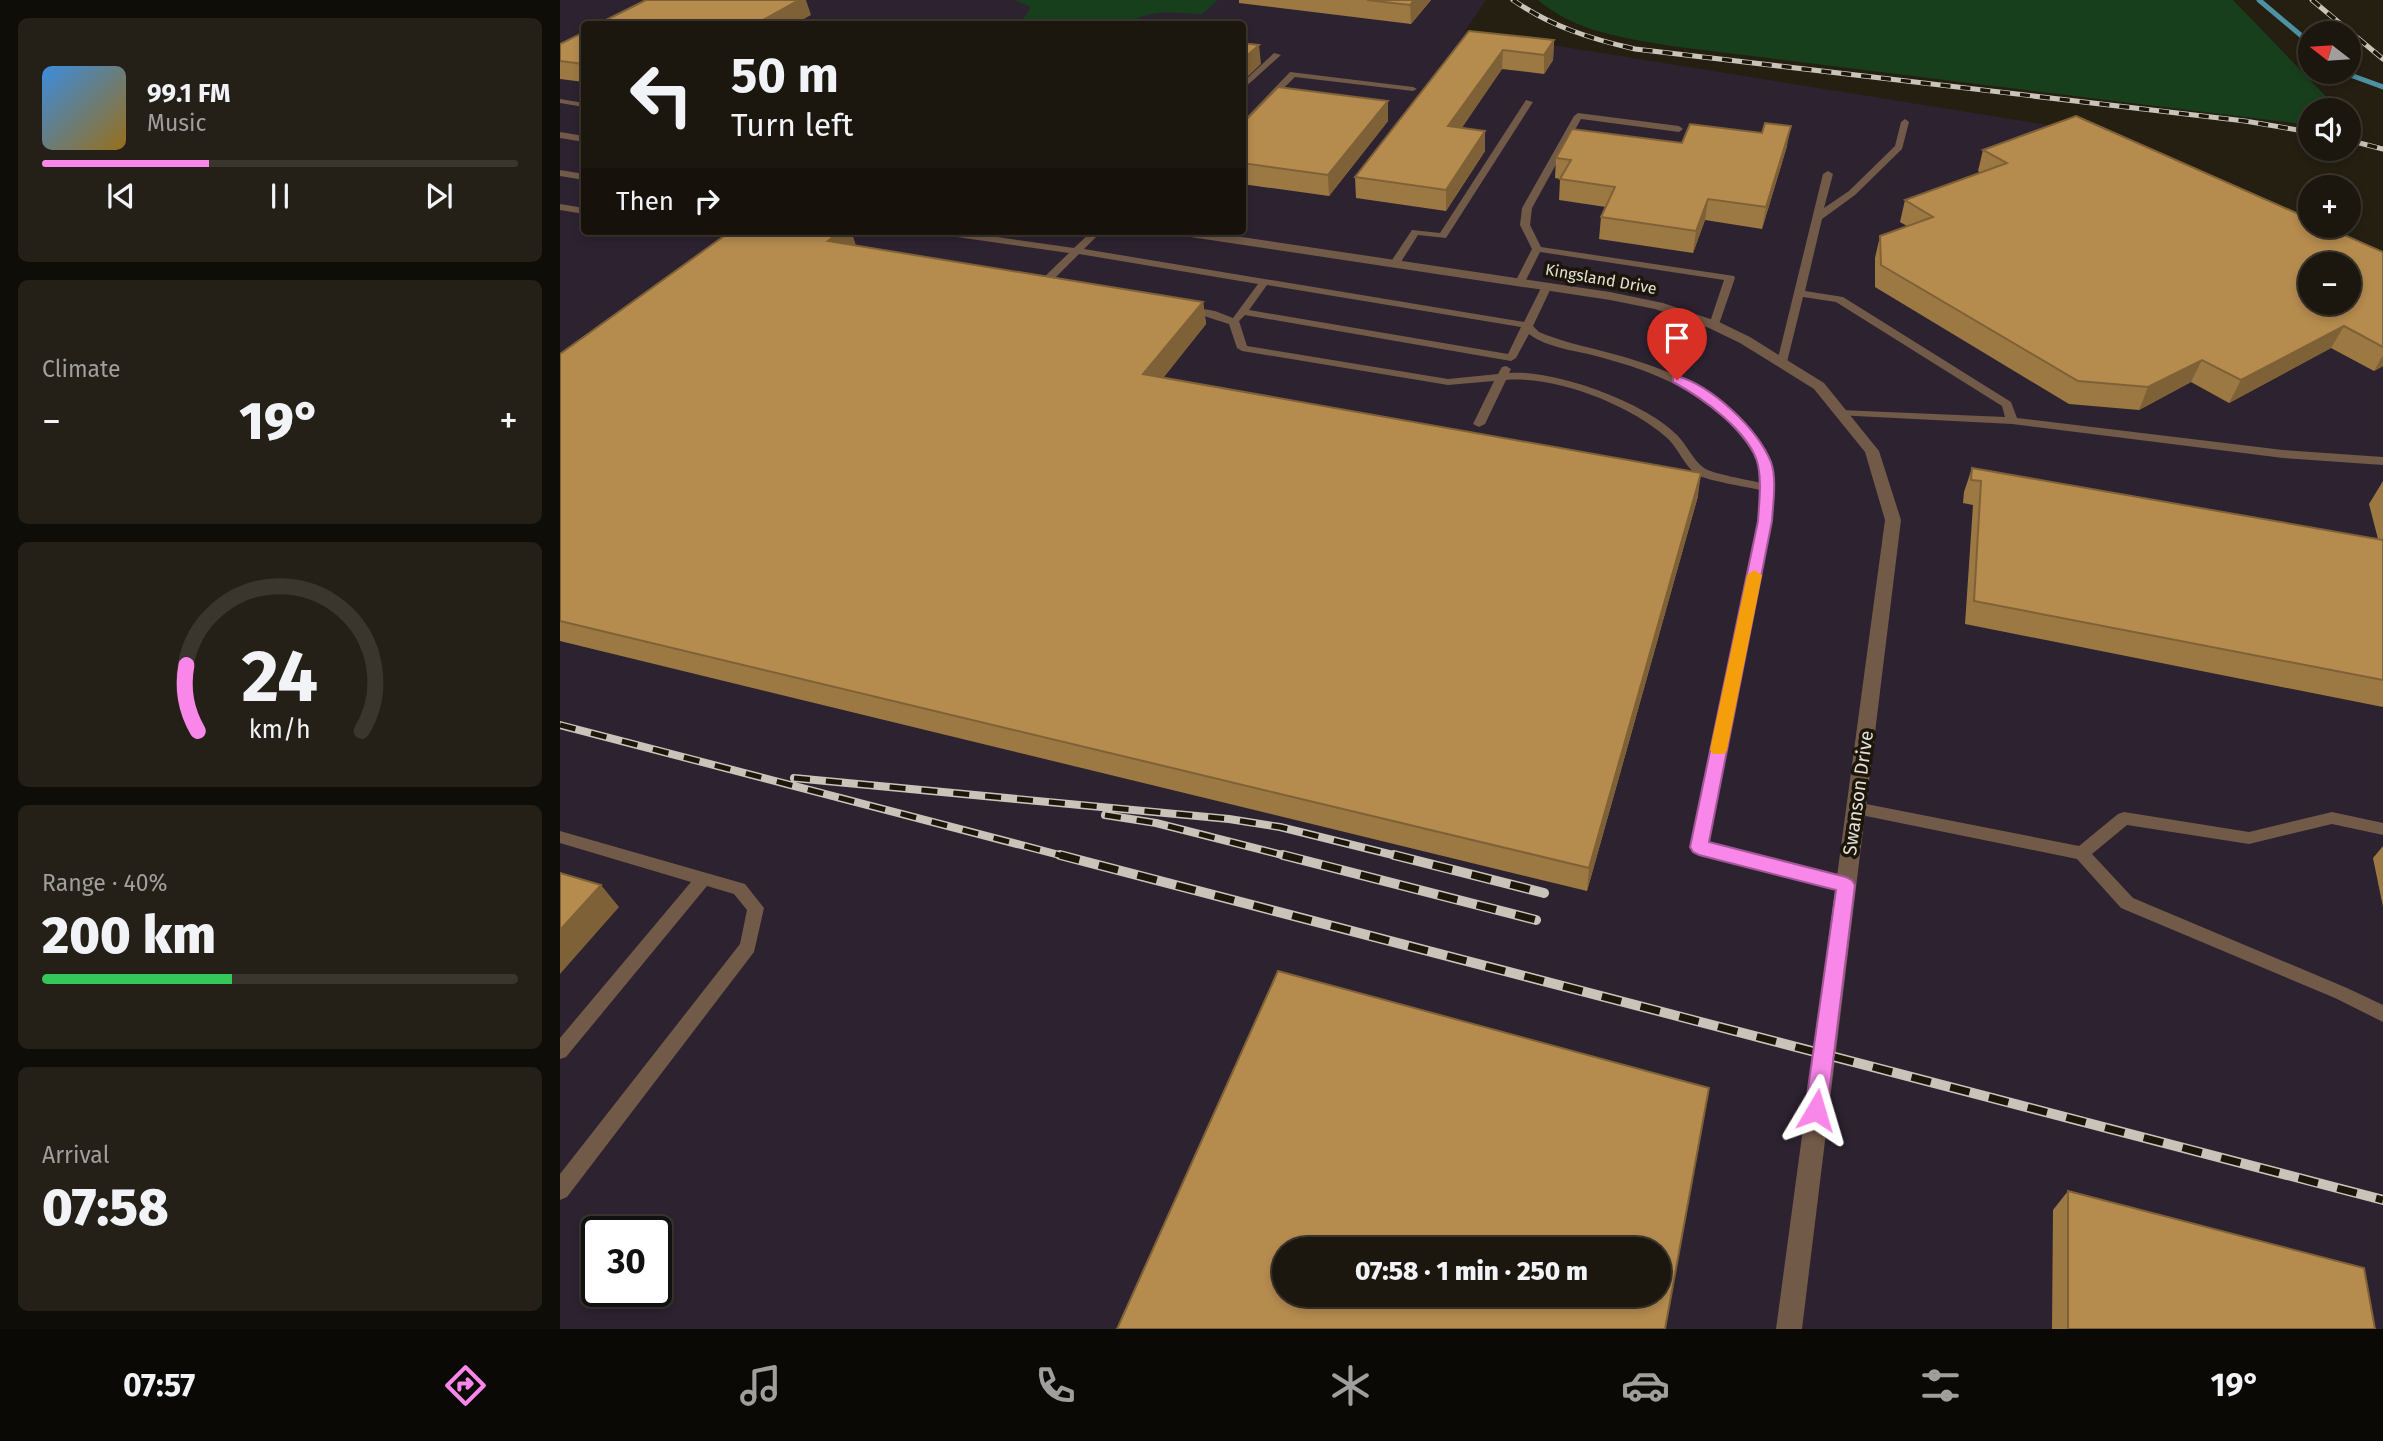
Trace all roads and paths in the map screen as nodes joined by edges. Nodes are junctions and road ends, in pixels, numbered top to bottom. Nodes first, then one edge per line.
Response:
1 (1277, 55) dead end
2 (1246, 85) edge
3 (1413, 89) dead end
4 (560, 101) edge
5 (1529, 102) dead end
6 (581, 104) edge
7 (1905, 122) dead end
8 (1246, 123) edge
9 (1679, 129) dead end
10 (560, 135) edge
11 (581, 138) edge
12 (560, 173) edge
13 (1828, 174) dead end
14 (581, 176) edge
15 (560, 207) edge
16 (581, 210) edge
17 (1817, 218) junction
18 (964, 235) edge
19 (1093, 235) edge
20 (1204, 235) edge
21 (1537, 249) junction
22 (1076, 251) junction
23 (1395, 263) junction
24 (1264, 282) junction
25 (1520, 282) junction
26 (1547, 286) junction
27 (1068, 288) edge
28 (1799, 293) junction
29 (1172, 306) edge
30 (1242, 312) junction
31 (1234, 322) junction
32 (1526, 325) junction
33 (1714, 325) junction
34 (1511, 358) junction
35 (1783, 362) junction
36 (1503, 375) junction
37 (1840, 413) junction
38 (2012, 421) junction
39 (1479, 424) dead end
40 (2383, 461) edge
41 (1767, 488) junction
42 (1891, 548) joint
43 (1856, 808) junction
44 (2383, 829) edge
45 (560, 837) edge
46 (2082, 853) junction
47 (703, 879) junction
48 (1846, 885) junction
49 (2383, 1014) edge
50 (560, 1051) edge
51 (560, 1190) edge
52 (1789, 1329) edge

1 - 2 lane
3 - 8 lane
4 - 6 lane
5 - 23 lane
7 - 17 lane
9 - 21 lane
10 - 11 street
12 - 14 lane
13 - 17 lane
15 - 16 lane
17 - 28 lane
18 - 22 lane
19 - 22 lane
20 - 23 street, Kingsland Drive
21 - 25 lane
21 - 33 lane
22 - 24 lane
22 - 27 lane
23 - 25 street, Kingsland Drive
24 - 30 lane
24 - 32 lane
25 - 26 street, Kingsland Drive
26 - 32 lane
26 - 33 street, Kingsland Drive
28 - 35 lane
28 - 38 lane
29 - 31 lane
30 - 31 lane
30 - 34 lane
31 - 36 lane
32 - 34 lane
32 - 41 lane
33 - 35 street, Kingsland Drive
34 - 36 lane
35 - 37 street, Kingsland Drive
36 - 39 lane
36 - 41 lane
37 - 38 lane
37 - 42 street, Kingsland Drive
38 - 40 lane
41 - 48 lane
42 - 43 street, Swanson Drive
43 - 46 lane
43 - 48 street, Swanson Drive
44 - 46 lane
45 - 47 lane
46 - 49 lane
47 - 50 lane
47 - 51 lane
48 - 52 street, Swanson Drive

